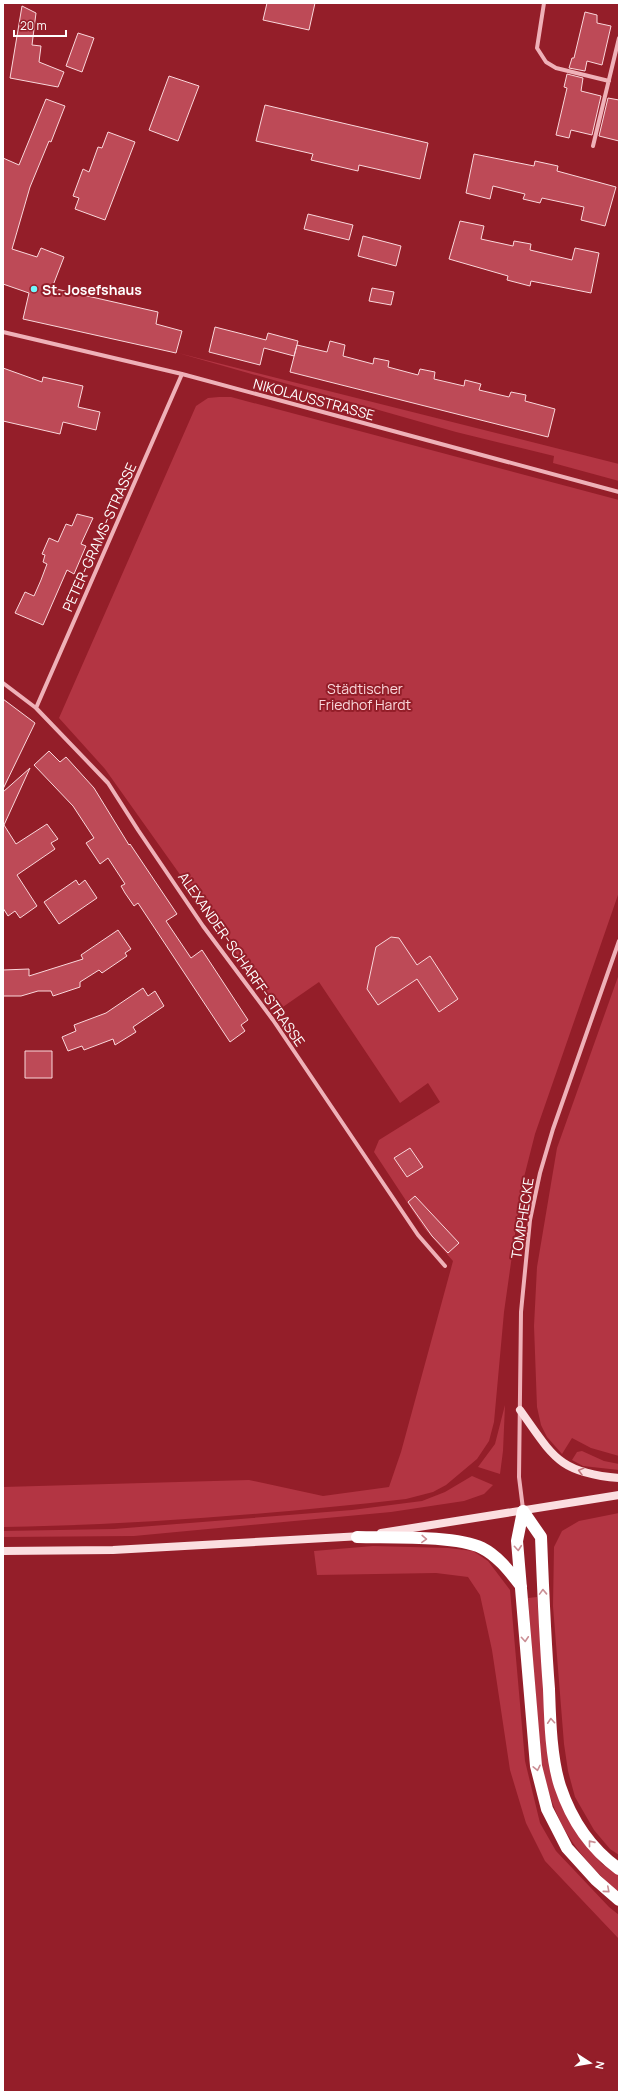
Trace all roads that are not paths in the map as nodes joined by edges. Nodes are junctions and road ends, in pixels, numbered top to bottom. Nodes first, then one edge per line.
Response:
1 (544, 3) edge
2 (619, 38) edge
3 (609, 81) junction
4 (593, 146) dead end
5 (3, 332) edge
6 (182, 374) junction
7 (619, 492) edge
8 (3, 683) edge
9 (36, 708) junction
10 (619, 941) edge
11 (445, 1266) dead end
12 (520, 1410) junction
13 (619, 1478) edge
14 (619, 1495) edge
15 (523, 1511) junction
16 (357, 1537) junction
17 (3, 1551) edge
18 (521, 1586) junction
19 (619, 1869) edge
20 (619, 1900) edge

1 - 3 street
2 - 3 street
3 - 4 street
5 - 6 street, NIKOLAUSSTRASSE
6 - 7 street, NIKOLAUSSTRASSE
6 - 9 street, PETER-GRAMS-STRASSE
8 - 9 street, ALEXANDER-SCHARFF-STRASSE
9 - 11 street, ALEXANDER-SCHARFF-STRASSE
10 - 12 street, TOMPHECKE
13 -> 12 main road
12 - 15 street, TOMPHECKE
14 - 15 main road
15 - 16 main road
15 -> 18 highway
19 -> 15 highway
16 - 17 main road
16 -> 18 highway
18 -> 20 highway

